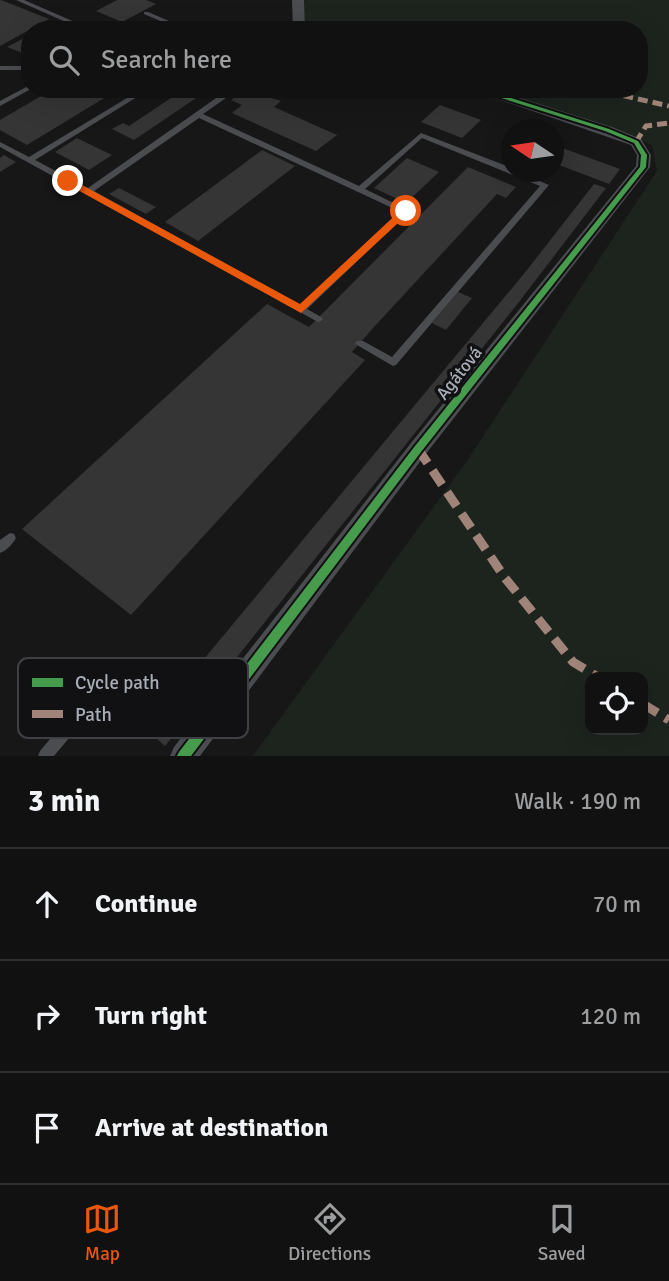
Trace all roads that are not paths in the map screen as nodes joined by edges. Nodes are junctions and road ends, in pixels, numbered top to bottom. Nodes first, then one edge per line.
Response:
1 (298, 0) edge
2 (25, 1) edge
3 (146, 13) dead end
4 (70, 21) edge
5 (165, 21) edge
6 (299, 21) edge
7 (0, 68) edge
8 (21, 68) edge
9 (21, 92) edge
10 (132, 98) edge
11 (222, 98) edge
12 (505, 98) edge
13 (0, 104) edge
14 (197, 114) junction
15 (0, 144) edge
16 (29, 160) junction
17 (501, 167) edge
18 (538, 182) edge
19 (361, 189) junction
20 (88, 191) junction
21 (301, 309) junction
22 (318, 319) dead end
23 (360, 343) dead end
24 (10, 538) dead end
25 (0, 548) edge
26 (248, 671) edge
27 (60, 738) edge
28 (197, 738) edge
29 (44, 756) edge
30 (183, 756) edge

1 - 6 street
2 - 4 lane
3 - 5 lane
7 - 8 lane
9 - 13 lane
10 - 16 lane
11 - 14 lane
12 - 26 street, Agátová
14 - 19 lane
14 - 20 lane
15 - 16 lane
16 - 20 lane
17 - 19 lane
18 - 23 lane
19 - 21 lane
20 - 21 lane
21 - 22 lane
24 - 25 lane
27 - 29 lane
28 - 30 street, Agátová

